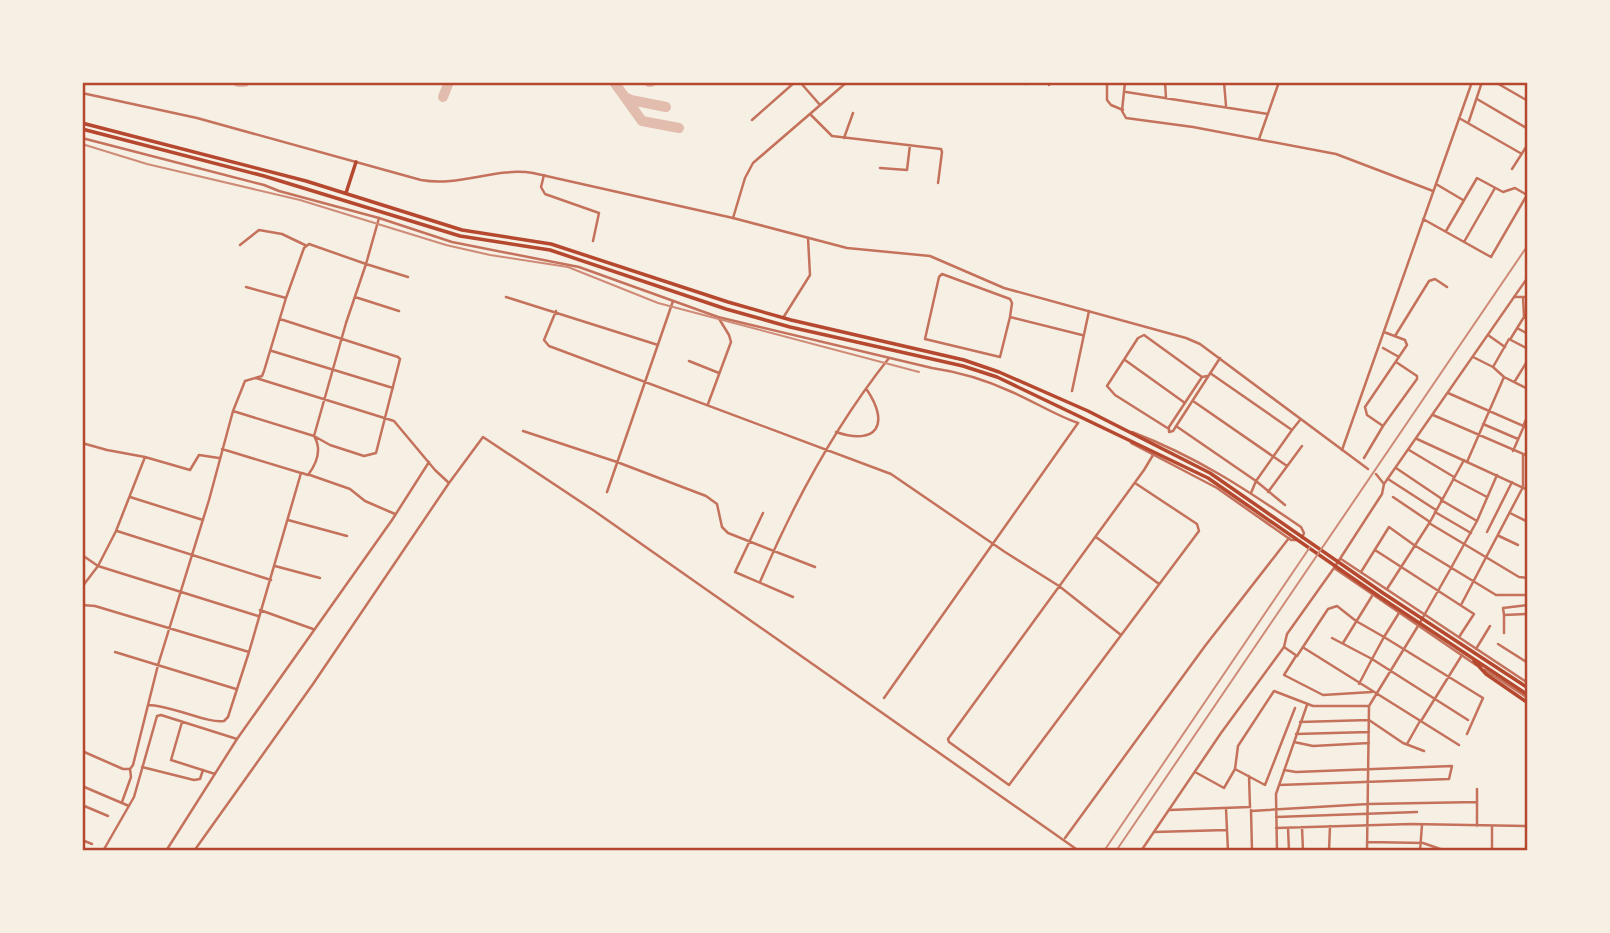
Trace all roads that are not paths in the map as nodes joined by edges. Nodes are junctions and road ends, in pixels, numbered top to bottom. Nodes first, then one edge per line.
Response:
1 (797, 82) edge
2 (847, 82) edge
3 (1107, 82) edge
4 (1125, 82) edge
5 (1165, 82) edge
6 (1224, 82) edge
7 (1279, 82) edge
8 (1472, 82) edge
9 (1482, 82) edge
10 (1495, 82) edge
11 (1124, 92) junction
12 (82, 93) edge
13 (1166, 98) junction
14 (1477, 99) junction
15 (1528, 101) edge
16 (820, 106) junction
17 (1226, 106) junction
18 (1123, 110) junction
19 (853, 113) dead end
20 (810, 114) junction
21 (1268, 114) junction
22 (1460, 118) junction
23 (752, 120) dead end
24 (1469, 121) junction
25 (82, 123) edge
26 (1528, 128) edge
27 (82, 130) edge
28 (82, 138) edge
29 (844, 138) junction
30 (1259, 140) junction
31 (1528, 144) edge
32 (910, 145) junction
33 (1522, 153) junction
34 (356, 162) junction
35 (880, 168) dead end
36 (1512, 169) dead end
37 (544, 175) junction
38 (937, 183) dead end
39 (1435, 184) junction
40 (1495, 188) junction
41 (1433, 191) junction
42 (346, 193) junction
43 (1463, 200) junction
44 (379, 218) junction
45 (733, 218) junction
46 (1423, 219) junction
47 (1446, 231) junction
48 (808, 238) junction
49 (593, 241) dead end
50 (1464, 242) junction
51 (240, 245) dead end
52 (306, 245) junction
53 (366, 264) junction
54 (408, 276) dead end
55 (1528, 278) edge
56 (246, 287) dead end
57 (1447, 287) dead end
58 (506, 296) dead end
59 (354, 297) junction
60 (1514, 297) junction
61 (1526, 297) edge
62 (286, 298) junction
63 (673, 301) junction
64 (399, 311) dead end
65 (1089, 311) junction
66 (556, 312) junction
67 (718, 317) junction
68 (1010, 317) junction
69 (783, 318) junction
70 (1526, 318) edge
71 (280, 319) junction
72 (1517, 328) junction
73 (1384, 332) junction
74 (1528, 334) edge
75 (1082, 335) junction
76 (1488, 335) junction
77 (1395, 336) junction
78 (342, 339) junction
79 (1510, 339) junction
80 (658, 345) junction
81 (1505, 347) junction
82 (1383, 348) dead end
83 (1528, 349) edge
84 (271, 351) junction
85 (1399, 357) junction
86 (1473, 357) junction
87 (889, 358) junction
88 (1220, 358) junction
89 (1124, 359) junction
90 (1528, 360) edge
91 (689, 361) dead end
92 (1396, 362) junction
93 (332, 368) junction
94 (1493, 368) junction
95 (719, 373) junction
96 (1206, 375) junction
97 (1504, 377) junction
98 (256, 378) junction
99 (646, 381) junction
100 (1514, 382) junction
101 (393, 388) junction
102 (1528, 389) edge
103 (867, 390) junction
104 (1072, 391) dead end
105 (1448, 393) junction
106 (324, 400) junction
107 (1193, 401) junction
108 (1185, 403) junction
109 (708, 404) junction
110 (233, 411) junction
111 (1489, 411) junction
112 (1433, 415) junction
113 (1528, 415) edge
114 (386, 418) junction
115 (1300, 420) junction
116 (1113, 424) junction
117 (1483, 424) junction
118 (1176, 426) junction
119 (1383, 426) junction
120 (1525, 427) edge
121 (1168, 429) junction
122 (1111, 430) junction
123 (1292, 430) junction
124 (523, 431) dead end
125 (836, 432) junction
126 (1478, 435) junction
127 (314, 436) junction
128 (1130, 436) junction
129 (1417, 439) junction
130 (1518, 439) junction
131 (82, 443) edge
132 (1302, 446) dead end
133 (222, 449) junction
134 (825, 449) junction
135 (1342, 450) junction
136 (1409, 450) junction
137 (1513, 451) junction
138 (1153, 455) junction
139 (1526, 455) edge
140 (1274, 456) junction
141 (145, 457) junction
142 (219, 458) junction
143 (1364, 458) dead end
144 (1465, 461) junction
145 (429, 462) junction
146 (617, 462) junction
147 (1287, 466) junction
148 (1368, 468) dead end
149 (1396, 468) junction
150 (301, 473) junction
151 (1376, 474) dead end
152 (308, 475) junction
153 (1497, 475) junction
154 (1454, 478) junction
155 (1388, 479) junction
156 (1256, 481) junction
157 (1512, 482) junction
158 (449, 483) junction
159 (1135, 484) junction
160 (1384, 484) junction
161 (1523, 487) junction
162 (1528, 490) edge
163 (607, 492) dead end
164 (1268, 492) junction
165 (1251, 493) junction
166 (129, 497) junction
167 (1393, 497) dead end
168 (1487, 497) junction
169 (1441, 499) junction
170 (1285, 505) dead end
171 (1436, 511) junction
172 (763, 513) dead end
173 (1510, 513) junction
174 (395, 514) junction
175 (203, 520) junction
176 (288, 520) junction
177 (1429, 522) junction
178 (1477, 522) junction
179 (1528, 523) edge
180 (117, 531) junction
181 (1487, 532) dead end
182 (1471, 533) junction
183 (346, 536) dead end
184 (1499, 536) junction
185 (1096, 537) junction
186 (1289, 538) junction
187 (750, 543) junction
188 (993, 544) junction
189 (1464, 544) junction
190 (1414, 545) junction
191 (1518, 545) dead end
192 (1375, 550) junction
193 (773, 552) junction
194 (82, 555) edge
195 (191, 555) junction
196 (1340, 558) junction
197 (1487, 558) junction
198 (98, 566) junction
199 (275, 566) junction
200 (815, 567) dead end
201 (1334, 568) junction
202 (1400, 568) junction
203 (1451, 568) junction
204 (1361, 572) junction
205 (320, 578) dead end
206 (1528, 578) edge
207 (271, 580) junction
208 (1474, 581) junction
209 (760, 582) junction
210 (1159, 584) junction
211 (1059, 586) junction
212 (82, 587) edge
213 (1387, 589) junction
214 (1437, 592) junction
215 (180, 593) junction
216 (1528, 595) edge
217 (1372, 596) junction
218 (793, 597) dead end
219 (82, 605) edge
220 (1461, 605) junction
221 (1528, 605) edge
222 (260, 610) junction
223 (1399, 613) junction
224 (1528, 614) edge
225 (1425, 615) junction
226 (258, 616) junction
227 (1504, 616) junction
228 (1356, 621) junction
229 (1418, 626) junction
230 (1490, 626) dead end
231 (170, 628) junction
232 (314, 629) junction
233 (1504, 633) dead end
234 (1121, 635) junction
235 (1384, 637) junction
236 (1459, 637) junction
237 (1332, 638) dead end
238 (1343, 643) junction
239 (1498, 645) dead end
240 (1284, 647) junction
241 (1303, 648) junction
242 (1404, 649) junction
243 (1476, 649) junction
244 (116, 652) dead end
245 (249, 652) junction
246 (1462, 655) junction
247 (1297, 656) junction
248 (1469, 656) junction
249 (1372, 659) junction
250 (1528, 663) edge
251 (158, 665) junction
252 (1391, 671) junction
253 (1449, 677) junction
254 (1359, 684) junction
255 (1528, 686) edge
256 (236, 689) junction
257 (1374, 693) junction
258 (884, 698) dead end
259 (1435, 698) junction
260 (1528, 699) edge
261 (148, 705) junction
262 (1307, 705) junction
263 (1369, 706) junction
264 (1295, 708) dead end
265 (1468, 719) dead end
266 (1368, 720) junction
267 (1420, 721) junction
268 (182, 722) junction
269 (1300, 722) junction
270 (1368, 732) junction
271 (1296, 734) junction
272 (1467, 734) dead end
273 (237, 739) junction
274 (1294, 742) junction
275 (1368, 743) junction
276 (1407, 744) junction
277 (1458, 745) dead end
278 (82, 751) edge
279 (1423, 751) dead end
280 (142, 767) junction
281 (130, 769) junction
282 (1235, 769) junction
283 (1284, 769) junction
284 (1368, 769) junction
285 (203, 770) junction
286 (1195, 772) junction
287 (215, 774) junction
288 (1249, 776) junction
289 (1368, 783) junction
290 (1279, 785) junction
291 (82, 786) edge
292 (1477, 789) dead end
293 (122, 802) junction
294 (1477, 802) junction
295 (1368, 804) junction
296 (82, 805) edge
297 (129, 806) junction
298 (1226, 808) junction
299 (1276, 808) junction
300 (1251, 809) junction
301 (1168, 810) junction
302 (1417, 812) dead end
303 (1368, 814) junction
304 (108, 816) dead end
305 (1276, 817) junction
306 (1422, 825) junction
307 (1329, 826) junction
308 (1368, 826) junction
309 (1477, 826) junction
310 (1528, 826) edge
311 (1302, 827) junction
312 (1492, 827) junction
313 (1276, 828) junction
314 (1289, 828) junction
315 (1227, 830) junction
316 (1154, 832) junction
317 (1065, 839) junction
318 (82, 840) edge
319 (1367, 842) junction
320 (1421, 843) junction
321 (92, 844) dead end
322 (1228, 850) edge
323 (103, 851) edge
324 (166, 851) edge
325 (194, 851) edge
326 (1079, 851) edge
327 (1141, 851) edge
328 (1216, 851) edge
329 (1252, 851) edge
330 (1277, 851) edge
331 (1289, 851) edge
332 (1303, 851) edge
333 (1329, 851) edge
334 (1367, 851) edge
335 (1420, 851) edge
336 (1447, 851) edge
337 (1492, 851) edge

1 - 16 street
1 - 23 street
2 - 16 street
3 - 18 street
4 - 11 street
5 - 13 street
6 - 17 street
7 - 21 street
8 - 22 street
9 - 14 street
10 - 15 street
11 - 13 street
11 - 18 street
12 - 34 street
13 - 17 street
14 - 24 street
14 - 26 street
16 - 20 street
17 - 21 street
18 - 30 street
19 - 29 street
20 - 29 street
20 - 45 street
21 - 30 street
22 - 24 street
22 - 39 street
24 - 33 street
25 - 42 main road
27 - 122 main road
28 - 44 street
29 - 32 street
30 - 41 street
31 - 33 street
32 - 35 street
32 - 38 street
33 - 36 street
34 - 37 street
34 - 42 main road
37 - 45 street
37 - 49 street
39 - 41 street
39 - 43 street
40 - 43 street
40 - 50 street
40 - 50 street
41 - 46 street
42 - 69 main road
43 - 47 street
44 - 53 street
44 - 63 street
45 - 48 street
46 - 47 street
46 - 73 street
47 - 50 street
48 - 65 street
48 - 69 street
51 - 52 street
52 - 53 street
52 - 62 street
53 - 54 street
53 - 59 street
55 - 60 street
56 - 62 street
57 - 77 street
58 - 66 street
59 - 64 street
59 - 78 street
60 - 61 street
60 - 76 street
61 - 70 street
62 - 71 street
63 - 67 street
63 - 80 street
65 - 75 street
65 - 88 street
66 - 80 street
66 - 99 street
67 - 87 street
67 - 95 street
68 - 68 street
68 - 75 street
69 - 116 main road
70 - 72 street
71 - 78 street
71 - 84 street
72 - 74 street
72 - 79 street
73 - 77 street
73 - 135 street
75 - 104 street
76 - 81 street
76 - 86 street
77 - 85 street
78 - 93 street
78 - 101 street
79 - 81 street
79 - 83 street
80 - 99 street
81 - 94 street
82 - 85 street
84 - 93 street
84 - 98 street
85 - 92 street
86 - 94 street
86 - 105 street
87 - 103 street
87 - 188 street
88 - 96 street
88 - 115 street
89 - 96 street
89 - 108 street
89 - 121 street
90 - 100 street
91 - 95 street
92 - 119 street
92 - 119 street
93 - 101 street
93 - 106 street
94 - 97 street
95 - 109 street
96 - 107 street
96 - 108 street
96 - 123 street
97 - 100 street
97 - 111 street
98 - 106 street
98 - 110 street
99 - 109 street
99 - 146 street
100 - 102 street
101 - 114 street
103 - 125 street
103 - 125 street
105 - 111 street
105 - 112 street
106 - 114 street
106 - 127 street
107 - 118 street
107 - 140 street
108 - 121 street
109 - 134 street
110 - 127 street
110 - 133 street
111 - 117 street
111 - 120 street
112 - 126 street
112 - 129 street
113 - 120 street
114 - 127 street
114 - 145 street
115 - 123 street
115 - 135 street
116 - 128 main road
116 - 165 street
117 - 126 street
117 - 130 street
118 - 121 street
118 - 156 street
119 - 143 street
120 - 130 street
122 - 128 main road
122 - 138 street
123 - 140 street
124 - 146 street
125 - 134 street
126 - 137 street
126 - 144 street
127 - 152 street
128 - 248 main road
128 - 255 main road
129 - 136 street
129 - 144 street
130 - 137 street
131 - 141 street
132 - 147 street
133 - 142 street
133 - 150 street
134 - 188 street
134 - 193 street
135 - 148 street
136 - 149 street
136 - 154 street
137 - 139 street
138 - 159 street
138 - 186 street
139 - 161 street
140 - 147 street
140 - 156 street
141 - 142 street
141 - 166 street
142 - 175 street
144 - 153 street
144 - 154 street
145 - 158 street
145 - 174 street
146 - 163 street
146 - 187 street
147 - 164 street
149 - 155 street
149 - 169 street
150 - 152 street
150 - 176 street
151 - 160 street
152 - 174 street
153 - 157 street
153 - 168 street
154 - 168 street
154 - 169 street
155 - 160 street
155 - 171 street
156 - 164 street
156 - 165 street
157 - 161 street
157 - 181 street
158 - 317 street
158 - 325 street
159 - 185 street
159 - 210 street
160 - 196 street
161 - 162 street
161 - 173 street
164 - 170 street
165 - 186 street
166 - 175 street
166 - 180 street
167 - 177 street
168 - 178 street
169 - 171 street
169 - 178 street
171 - 177 street
171 - 182 street
172 - 187 street
173 - 179 street
173 - 184 street
174 - 232 street
175 - 195 street
176 - 183 street
176 - 199 street
177 - 189 street
177 - 190 street
178 - 182 street
180 - 195 street
180 - 198 street
182 - 189 street
184 - 191 street
184 - 197 street
185 - 210 street
185 - 211 street
186 - 317 street
187 - 193 street
187 - 209 street
188 - 211 street
188 - 258 street
189 - 197 street
189 - 203 street
190 - 192 street
190 - 202 street
190 - 203 street
192 - 202 street
192 - 204 street
193 - 200 street
193 - 209 street
194 - 198 street
195 - 207 street
195 - 215 street
196 - 201 street
196 - 204 street
197 - 206 street
197 - 208 street
198 - 212 street
198 - 215 street
199 - 205 street
199 - 207 street
201 - 217 street
201 - 240 street
202 - 213 street
202 - 214 street
203 - 208 street
203 - 214 street
204 - 213 street
207 - 222 street
208 - 216 street
208 - 220 street
209 - 218 street
210 - 234 street
211 - 234 street
211 - 234 street
213 - 225 street
214 - 220 street
214 - 225 street
215 - 226 street
215 - 231 street
217 - 223 street
217 - 228 street
219 - 231 street
220 - 236 street
221 - 227 street
222 - 226 street
222 - 232 street
223 - 229 street
223 - 235 street
224 - 227 street
225 - 229 street
225 - 236 street
226 - 245 street
227 - 233 street
228 - 235 street
228 - 238 street
228 - 241 street
229 - 242 street
229 - 246 street
230 - 243 street
231 - 245 street
231 - 251 street
232 - 273 street
235 - 242 street
235 - 249 street
236 - 243 street
237 - 238 street
238 - 249 street
239 - 250 street
240 - 247 street
240 - 286 street
241 - 247 street
241 - 254 street
242 - 252 street
242 - 253 street
243 - 255 street
244 - 251 street
245 - 256 street
246 - 253 street
246 - 260 street
247 - 257 street
248 - 260 main road
248 - 260 main road
249 - 252 street
249 - 254 street
251 - 256 street
251 - 261 street
252 - 257 street
252 - 259 street
253 - 259 street
253 - 272 street
254 - 257 street
256 - 261 street
257 - 263 street
257 - 267 street
259 - 265 street
259 - 267 street
261 - 281 street
262 - 263 street
262 - 269 street
262 - 282 street
263 - 266 street
264 - 288 street
266 - 269 street
266 - 270 street
266 - 276 street
267 - 276 street
267 - 277 street
268 - 273 street
268 - 280 street
268 - 285 street
269 - 271 street
270 - 271 street
270 - 275 street
271 - 274 street
273 - 287 street
274 - 275 street
274 - 283 street
275 - 284 street
276 - 279 street
278 - 281 street
280 - 285 street
280 - 297 street
281 - 293 street
282 - 286 street
282 - 288 street
283 - 284 street
283 - 290 street
284 - 289 street
284 - 289 street
285 - 287 street
286 - 301 street
287 - 324 street
288 - 300 street
289 - 290 street
289 - 295 street
290 - 299 street
291 - 293 street
292 - 294 street
293 - 297 street
294 - 295 street
294 - 309 street
295 - 299 street
295 - 303 street
296 - 304 street
297 - 323 street
298 - 300 street
298 - 301 street
298 - 315 street
299 - 300 street
299 - 305 street
300 - 329 street
301 - 316 street
302 - 303 street
303 - 305 street
303 - 308 street
305 - 313 street
306 - 308 street
306 - 309 street
306 - 320 street
307 - 308 street
307 - 311 street
307 - 333 street
308 - 319 street
309 - 312 street
310 - 312 street
311 - 314 street
311 - 332 street
312 - 337 street
313 - 314 street
313 - 330 street
314 - 331 street
315 - 316 street
315 - 322 street
316 - 327 street
317 - 326 street
318 - 321 street
319 - 320 street
319 - 334 street
320 - 335 street
320 - 336 street
322 - 328 street

